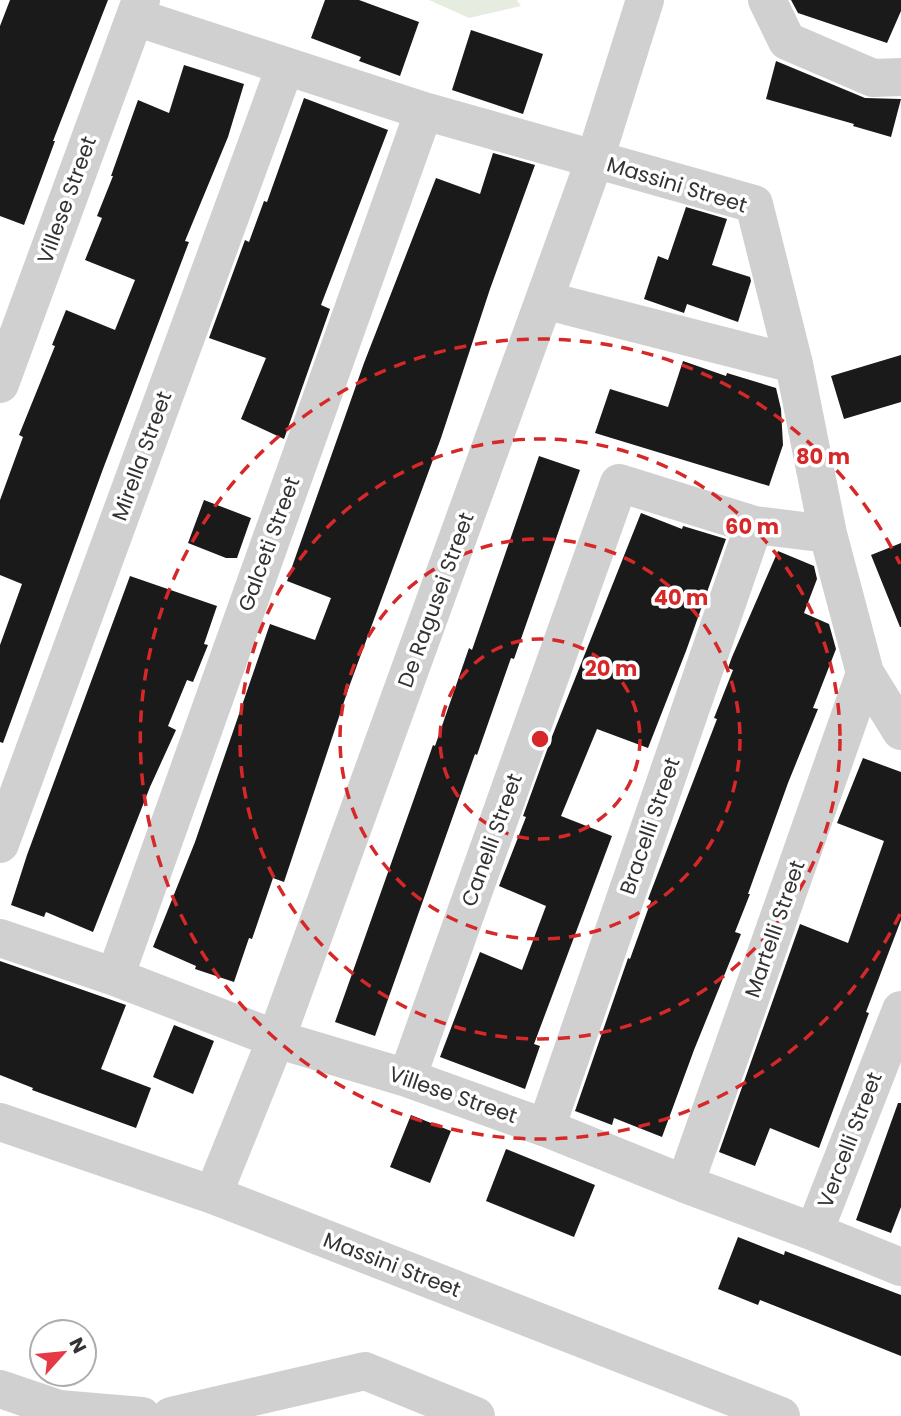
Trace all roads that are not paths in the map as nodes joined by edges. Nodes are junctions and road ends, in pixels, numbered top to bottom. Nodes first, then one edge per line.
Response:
1 (645, 0) edge
2 (767, 0) edge
3 (138, 8) edge
4 (285, 67) junction
5 (901, 77) edge
6 (424, 111) junction
7 (594, 159) junction
8 (544, 300) junction
9 (794, 364) junction
10 (0, 384) edge
11 (754, 525) junction
12 (828, 534) junction
13 (865, 673) junction
14 (901, 731) edge
15 (0, 844) edge
16 (0, 938) edge
17 (115, 976) junction
18 (901, 1010) edge
19 (276, 1039) junction
20 (407, 1078) junction
21 (0, 1122) edge
22 (546, 1128) junction
23 (685, 1184) junction
24 (214, 1195) junction
25 (814, 1232) junction
26 (901, 1267) edge
27 (0, 1389) edge
28 (142, 1416) edge
29 (171, 1416) edge
30 (475, 1416) edge
31 (781, 1416) edge

1 - 7 street, De Ragusei Street
2 - 5 street
3 - 4 street, Massini Street
3 - 10 street, Villese Street
4 - 6 street, Massini Street
4 - 15 street, Mirella Street
6 - 7 street, Massini Street
6 - 17 street, Galceti Street
7 - 8 street, De Ragusei Street
7 - 9 street, Massini Street
8 - 9 street
8 - 19 street, De Ragusei Street
9 - 12 street, Massini Street
11 - 12 street
11 - 20 street, Canelli Street
11 - 22 street, Bracelli Street
12 - 13 street, Massini Street
13 - 14 street, Massini Street
13 - 23 street, Martelli Street
16 - 17 street, Villese Street
17 - 19 street, Villese Street
18 - 25 street, Vercelli Street
19 - 20 street, Villese Street
19 - 24 street, De Ragusei Street
20 - 22 street, Villese Street
21 - 24 street, Massini Street
22 - 23 street, Villese Street
23 - 25 street, Villese Street
24 - 31 street, Massini Street
25 - 26 street, Villese Street
27 - 28 street
29 - 30 street

